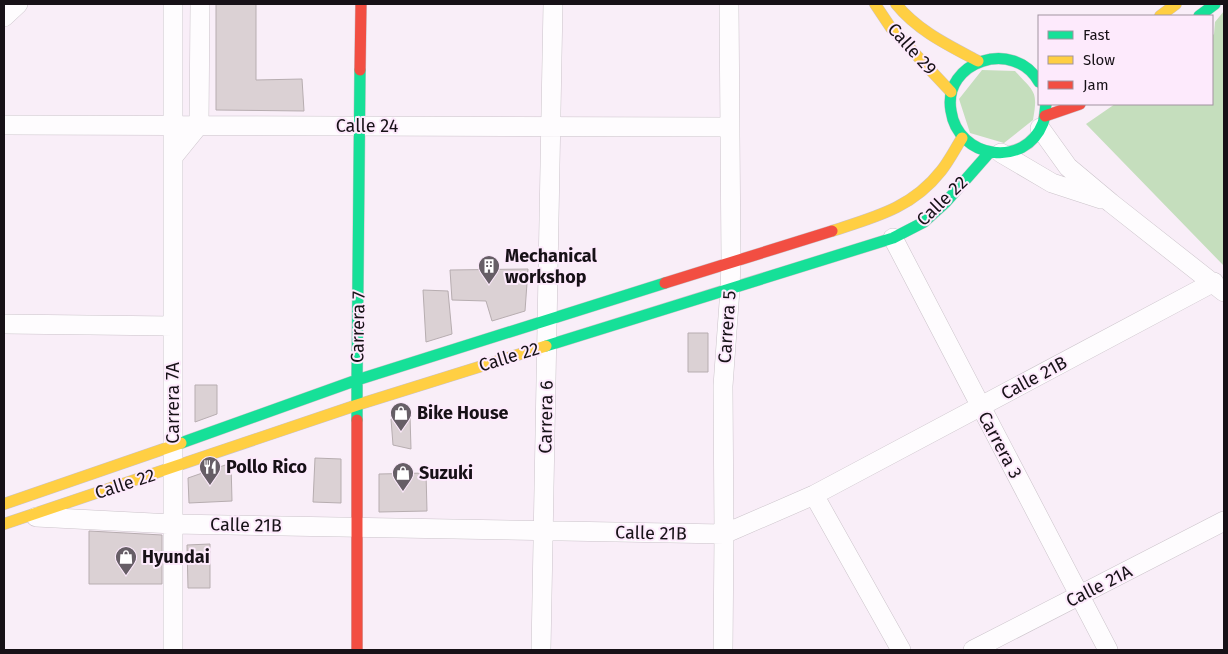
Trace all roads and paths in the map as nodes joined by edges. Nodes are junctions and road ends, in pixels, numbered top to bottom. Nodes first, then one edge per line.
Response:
1 (18, 4) edge
2 (172, 4) edge
3 (200, 4) edge
4 (361, 4) edge
5 (553, 4) edge
6 (729, 4) edge
7 (875, 4) edge
8 (896, 4) edge
9 (1176, 4) edge
10 (1215, 4) edge
11 (1161, 15) edge
12 (1199, 15) edge
13 (4, 17) edge
14 (978, 61) junction
15 (1034, 68) edge
16 (951, 92) junction
17 (1046, 105) edge
18 (1078, 105) edge
19 (1042, 122) junction
20 (4, 125) edge
21 (171, 125) junction
22 (199, 126) junction
23 (360, 126) junction
24 (551, 126) junction
25 (730, 127) junction
26 (962, 138) junction
27 (995, 153) junction
28 (173, 157) junction
29 (1111, 203) junction
30 (893, 238) junction
31 (731, 262) junction
32 (1219, 287) edge
33 (730, 289) junction
34 (547, 320) junction
35 (4, 324) edge
36 (173, 326) junction
37 (547, 346) junction
38 (357, 380) junction
39 (357, 405) junction
40 (980, 407) junction
41 (173, 446) junction
42 (173, 468) junction
43 (814, 495) junction
44 (4, 504) edge
45 (27, 517) junction
46 (1224, 522) edge
47 (4, 524) edge
48 (173, 524) junction
49 (357, 527) junction
50 (543, 531) junction
51 (724, 534) junction
52 (1079, 596) junction
53 (173, 650) edge
54 (357, 650) edge
55 (541, 650) edge
56 (723, 650) edge
57 (901, 650) edge
58 (973, 650) edge
59 (1108, 650) edge

1 - 13 street
2 - 21 street, Carrera 7A
3 - 22 street
4 - 23 main road, Carrera 7
5 - 24 street, Carrera 6
6 - 25 street, Carrera 5
7 - 16 main road, Calle 29
8 - 14 main road, Calle 29
9 - 11 main road
10 - 12 main road
14 - 15 main road
14 - 16 main road
16 - 26 main road
17 - 19 main road
18 - 19 main road
19 - 27 main road
19 - 29 street
20 - 21 street, Calle 24
21 - 22 street, Calle 24
21 - 28 street, Carrera 7A
22 - 23 street, Calle 24
22 - 28 street
23 - 24 street, Calle 24
23 - 38 main road, Carrera 7
24 - 25 street, Calle 24
24 - 34 street, Carrera 6
25 - 31 street, Carrera 5
26 - 27 main road
26 - 31 main road, Calle 22
27 - 29 street
27 - 30 main road, Calle 22
28 - 36 street, Carrera 7A
29 - 32 street
30 - 33 main road, Calle 22
30 - 40 street, Carrera 3
31 - 33 street, Carrera 5
31 - 34 main road, Calle 22
32 - 40 street, Calle 21B
33 - 37 main road, Calle 22
33 - 51 street, Carrera 5
34 - 37 street, Carrera 6
34 - 38 main road, Calle 22
35 - 36 street
36 - 41 street, Carrera 7A
37 - 39 main road, Calle 22
37 - 50 street, Carrera 6
38 - 39 main road, Carrera 7
38 - 41 main road, Calle 22
39 - 42 main road, Calle 22
39 - 49 main road, Carrera 7
40 - 43 street, Calle 21B
40 - 52 street, Carrera 3
41 - 42 street, Carrera 7A
41 - 44 main road, Calle 22
42 - 45 main road, Calle 22
42 - 48 street, Carrera 7A
43 - 51 street, Calle 21B
43 - 57 street
45 - 47 main road, Calle 22
45 - 48 street, Calle 21B
46 - 52 street, Calle 21A
48 - 49 street, Calle 21B
48 - 53 street, Carrera 7A
49 - 50 street, Calle 21B
49 - 54 main road, Carrera 7
50 - 51 street, Calle 21B
50 - 55 street, Carrera 6
51 - 56 street, Carrera 5
52 - 58 street, Calle 21A
52 - 59 street, Carrera 3

